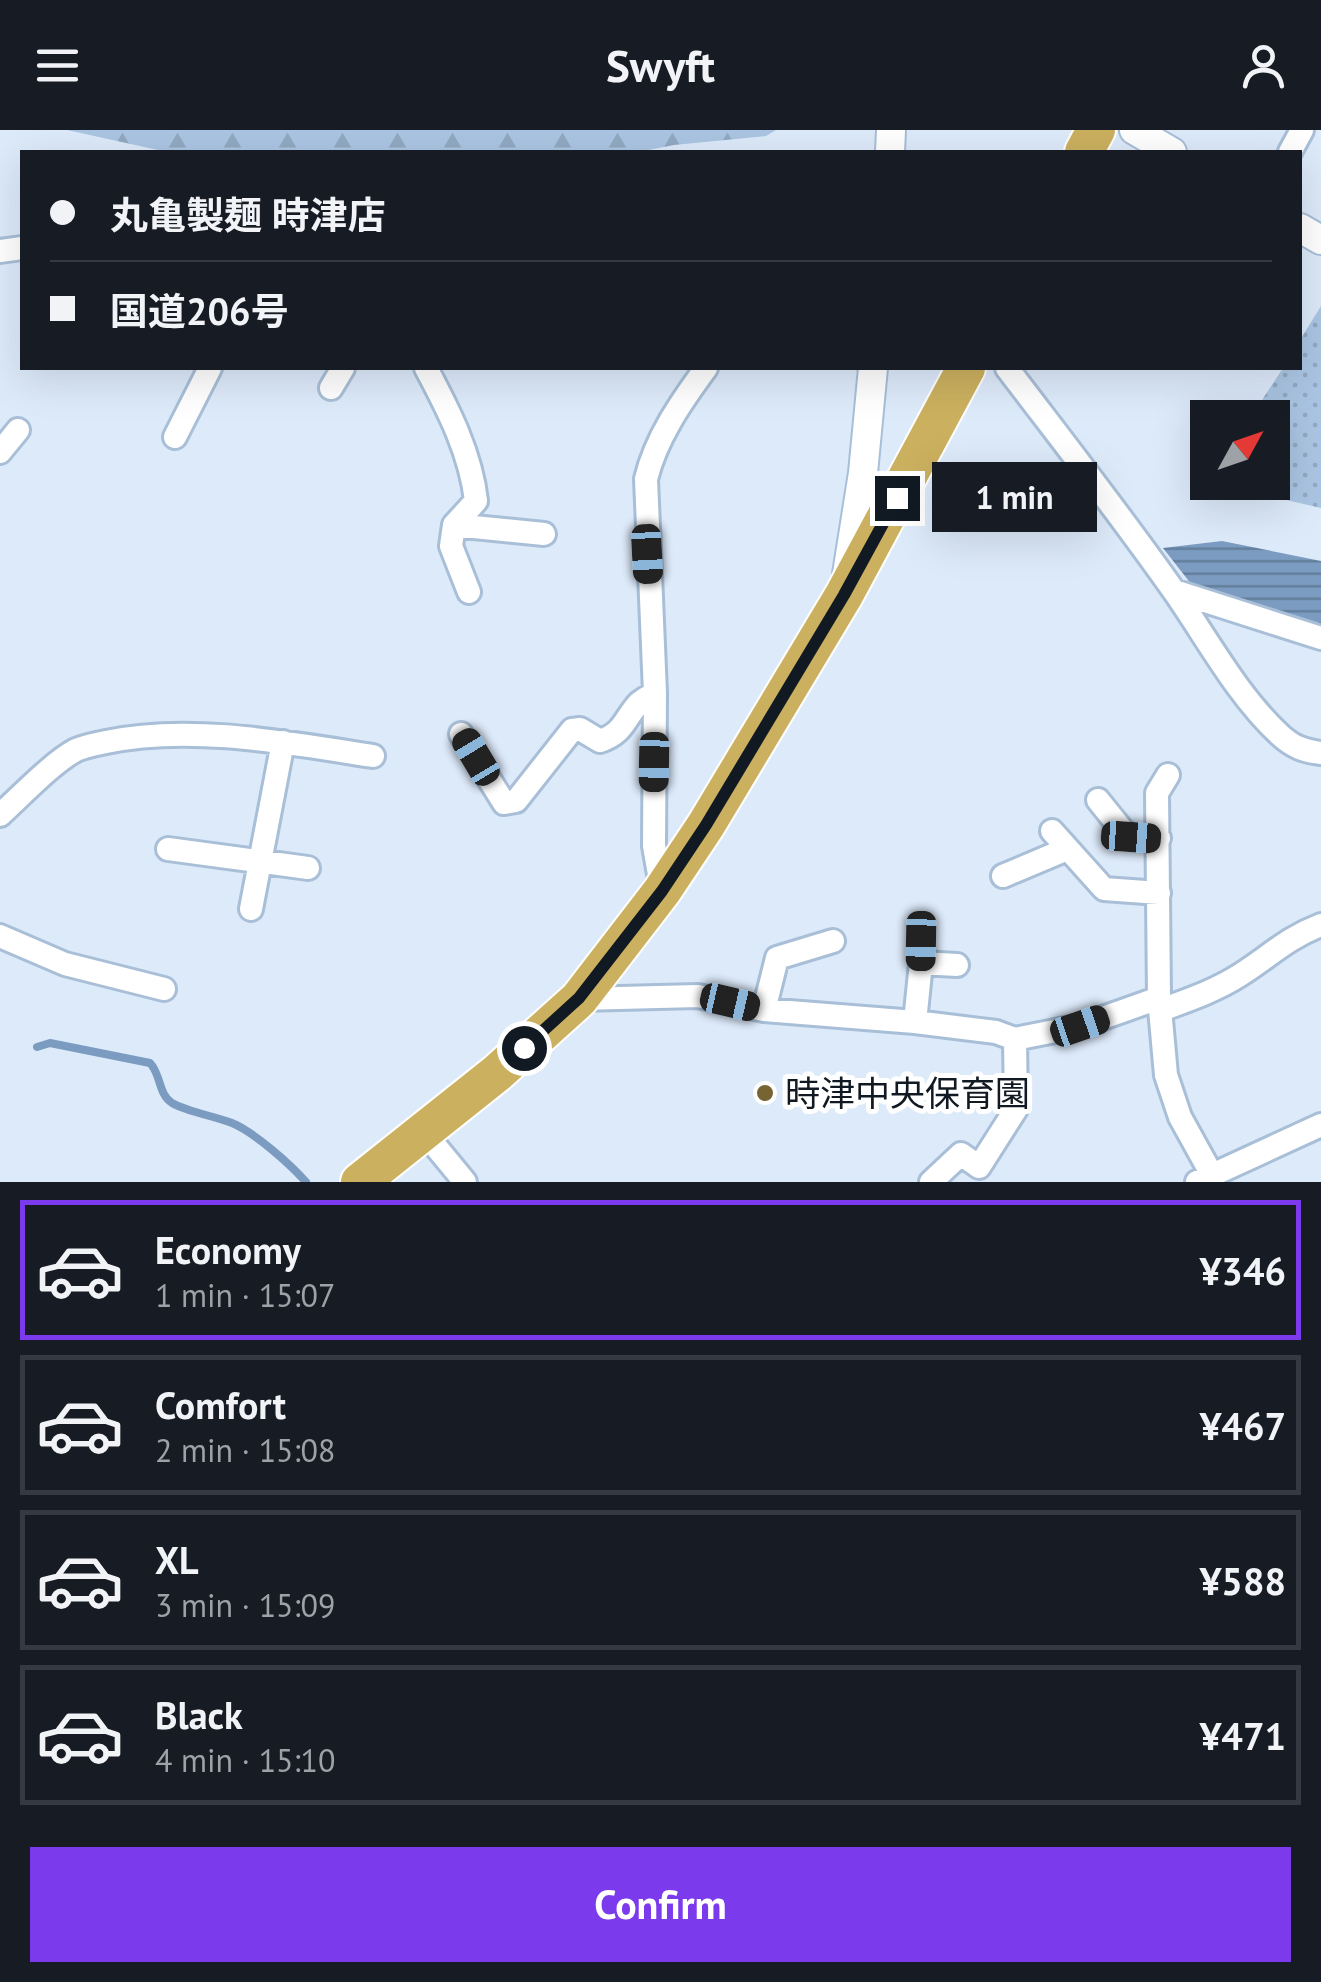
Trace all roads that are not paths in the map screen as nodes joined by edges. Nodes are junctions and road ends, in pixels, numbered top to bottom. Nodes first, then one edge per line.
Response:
1 (1134, 130) edge
2 (1169, 150) edge
3 (209, 370) edge
4 (427, 370) edge
5 (704, 370) edge
6 (874, 370) edge
7 (965, 370) edge
8 (1009, 370) edge
9 (18, 430) dead end
10 (175, 437) dead end
11 (0, 452) edge
12 (454, 525) junction
13 (544, 534) dead end
14 (1174, 591) junction
15 (470, 592) dead end
16 (844, 595) junction
17 (1321, 638) edge
18 (654, 692) junction
19 (462, 734) dead end
20 (284, 742) junction
21 (1321, 753) edge
22 (372, 756) dead end
23 (1168, 775) dead end
24 (1098, 800) dead end
25 (0, 815) edge
26 (1159, 838) junction
27 (168, 849) dead end
28 (260, 862) junction
29 (308, 868) dead end
30 (1003, 876) dead end
31 (662, 891) junction
32 (1159, 893) junction
33 (252, 908) dead end
34 (1321, 925) edge
35 (0, 936) edge
36 (833, 942) dead end
37 (957, 965) dead end
38 (164, 989) dead end
39 (579, 998) junction
40 (1160, 1004) junction
41 (764, 1010) junction
42 (915, 1022) junction
43 (1015, 1039) junction
44 (1321, 1125) edge
45 (423, 1132) junction
46 (986, 1175) edge
47 (1204, 1179) edge
48 (360, 1182) edge
49 (466, 1182) edge
50 (931, 1182) edge

1 - 2 street
3 - 10 street
4 - 12 street
5 - 18 street
6 - 16 street
7 - 16 highway
8 - 14 street
9 - 11 street
12 - 13 street
12 - 15 street
14 - 17 street
14 - 21 street
16 - 31 highway
18 - 19 street
18 - 31 street
20 - 22 street
20 - 25 street
20 - 28 street
23 - 26 street
24 - 26 street
26 - 32 street
27 - 28 street
28 - 29 street
28 - 33 street
30 - 32 street
31 - 39 highway
32 - 40 street
34 - 40 street
35 - 38 street
36 - 41 street
37 - 42 street
39 - 41 street
39 - 45 highway
40 - 43 street
40 - 47 street
41 - 42 street
42 - 43 street
43 - 46 street
44 - 47 street
45 - 48 highway
45 - 49 street
46 - 50 street

